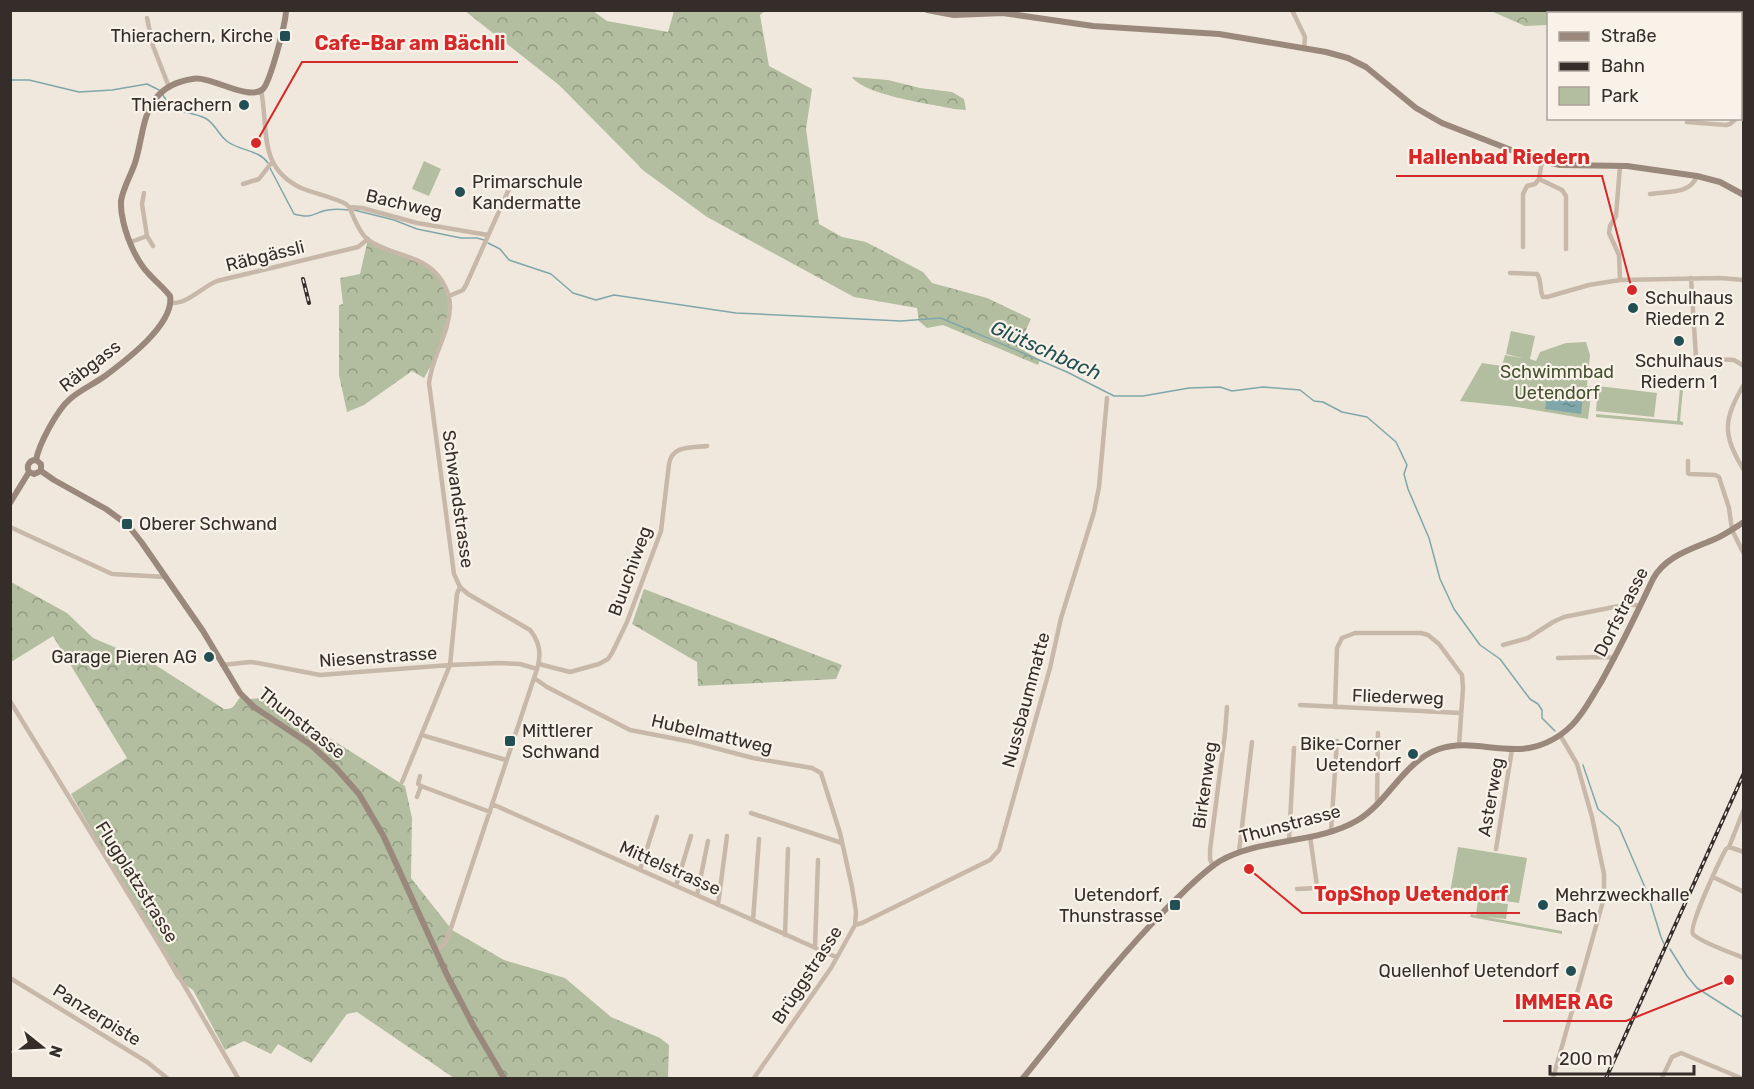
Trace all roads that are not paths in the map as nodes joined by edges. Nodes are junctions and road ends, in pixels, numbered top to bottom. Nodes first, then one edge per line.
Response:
1 (286, 10) edge
2 (927, 10) edge
3 (1292, 10) edge
4 (147, 18) dead end
5 (1304, 49) junction
6 (169, 87) junction
7 (261, 90) junction
8 (1735, 120) edge
9 (1687, 122) dead end
10 (1542, 161) junction
11 (270, 163) junction
12 (1620, 166) junction
13 (1697, 176) junction
14 (1539, 179) junction
15 (243, 184) dead end
16 (509, 189) dead end
17 (144, 193) dead end
18 (1650, 194) dead end
19 (1743, 195) edge
20 (349, 207) junction
21 (147, 236) junction
22 (487, 236) junction
23 (368, 239) junction
24 (131, 242) junction
25 (153, 246) dead end
26 (1523, 247) dead end
27 (1566, 249) dead end
28 (1510, 273) dead end
29 (1691, 278) junction
30 (1620, 280) junction
31 (1743, 280) edge
32 (449, 296) junction
33 (171, 303) junction
34 (1743, 366) edge
35 (1743, 384) edge
36 (1107, 398) dead end
37 (707, 446) dead end
38 (36, 460) junction
39 (1688, 461) dead end
40 (1743, 470) edge
41 (40, 471) junction
42 (29, 472) junction
43 (10, 503) edge
44 (1743, 522) edge
45 (10, 527) edge
46 (1732, 530) junction
47 (1743, 554) edge
48 (166, 577) junction
49 (460, 587) junction
50 (1640, 606) junction
51 (1503, 645) dead end
52 (1557, 658) dead end
53 (1615, 658) junction
54 (222, 665) junction
55 (450, 665) junction
56 (538, 667) junction
57 (534, 678) junction
58 (10, 701) edge
59 (1300, 705) dead end
60 (1227, 707) dead end
61 (1335, 707) junction
62 (1461, 713) junction
63 (1378, 733) dead end
64 (1560, 735) junction
65 (425, 736) dead end
66 (1337, 741) dead end
67 (1252, 742) dead end
68 (1460, 745) junction
69 (1294, 748) dead end
70 (1512, 749) junction
71 (506, 760) junction
72 (420, 776) dead end
73 (402, 782) dead end
74 (422, 786) junction
75 (417, 797) dead end
76 (492, 804) junction
77 (1377, 805) junction
78 (1743, 809) edge
79 (490, 812) junction
80 (751, 813) dead end
81 (657, 817) dead end
82 (1331, 831) junction
83 (727, 836) dead end
84 (1310, 836) junction
85 (691, 837) dead end
86 (759, 839) dead end
87 (1289, 840) junction
88 (708, 841) dead end
89 (842, 843) junction
90 (1729, 847) junction
91 (788, 849) dead end
92 (1496, 849) dead end
93 (1239, 852) junction
94 (1743, 852) edge
95 (818, 860) dead end
96 (1214, 866) junction
97 (640, 870) junction
98 (1713, 877) junction
99 (676, 886) junction
100 (1297, 889) dead end
101 (1743, 892) edge
102 (697, 895) junction
103 (718, 905) junction
104 (753, 920) junction
105 (855, 925) junction
106 (785, 935) junction
107 (815, 948) junction
108 (436, 952) junction
109 (836, 957) junction
110 (1743, 958) edge
111 (10, 978) edge
112 (167, 1078) edge
113 (238, 1078) edge
114 (504, 1078) edge
115 (754, 1078) edge
116 (1023, 1078) edge
117 (1553, 1078) edge
118 (1662, 1078) edge
119 (1741, 1078) edge

1 - 7 street
2 - 5 street
3 - 5 street
4 - 6 street
5 - 10 street
6 - 7 street
6 - 24 street
7 - 11 street
8 - 9 street
10 - 12 street
10 - 14 street
11 - 15 street
11 - 20 street
12 - 13 street
12 - 30 street
13 - 18 street
13 - 19 street
14 - 26 street
14 - 27 street
16 - 22 street
17 - 21 street
20 - 22 street, Bachweg
20 - 23 street
21 - 24 street
21 - 25 street
22 - 32 street
23 - 32 street
23 - 33 street, Räbgässli
24 - 33 street
28 - 30 street
29 - 30 street
29 - 31 street
29 - 34 street
32 - 49 street, Schwandstrasse
33 - 38 street, Räbgass
35 - 40 street
36 - 105 street, Nussbaummatte
37 - 56 street, Buuchiweg
38 - 41 street
38 - 42 street
39 - 46 street
41 - 42 street
41 - 48 street, Thunstrasse
42 - 43 street
44 - 46 street, Dorfstrasse
45 - 48 street
46 - 47 street
46 - 50 street, Dorfstrasse
48 - 54 street, Thunstrasse
49 - 55 street
49 - 56 street, Schwandstrasse
50 - 51 street
50 - 53 street, Dorfstrasse
52 - 53 street
53 - 64 street, Dorfstrasse
54 - 55 street, Niesenstrasse
54 - 108 street, Thunstrasse
55 - 56 street, Niesenstrasse
55 - 73 street
56 - 57 street, Schwandstrasse
57 - 71 street, Schwandstrasse
57 - 89 street, Hubelmattweg
58 - 113 street, Flugplatzstrasse
59 - 61 street, Fliederweg
60 - 96 street, Birkenweg
61 - 62 street, Fliederweg
61 - 62 street, Fliederweg
62 - 68 street, Fliederweg
63 - 77 street
64 - 70 street, Thunstrasse
64 - 117 street
65 - 71 street
66 - 82 street
67 - 93 street
68 - 70 street, Thunstrasse
68 - 77 street, Thunstrasse
69 - 87 street
70 - 92 street, Asterweg
71 - 76 street, Schwandstrasse
72 - 74 street
74 - 75 street
74 - 79 street
76 - 79 street, Schwandstrasse
76 - 97 street, Mittelstrasse
77 - 82 street, Thunstrasse
78 - 90 street
79 - 108 street, Schwandstrasse
80 - 89 street
81 - 97 street
82 - 84 street, Thunstrasse
83 - 103 street
84 - 87 street, Thunstrasse
84 - 100 street
85 - 99 street
86 - 104 street
87 - 93 street, Thunstrasse
88 - 102 street
89 - 105 street, Brüggstrasse
90 - 94 street
90 - 98 street
91 - 106 street
93 - 96 street, Thunstrasse
95 - 107 street
96 - 116 street, Thunstrasse
97 - 99 street, Mittelstrasse
98 - 101 street
98 - 110 street
99 - 102 street, Mittelstrasse
102 - 103 street, Mittelstrasse
103 - 104 street, Mittelstrasse
104 - 106 street, Mittelstrasse
105 - 109 street, Brüggstrasse
106 - 107 street, Mittelstrasse
107 - 109 street, Mittelstrasse
108 - 114 street, Thunstrasse
109 - 115 street, Brüggstrasse
111 - 112 street, Panzerpiste
118 - 119 street

